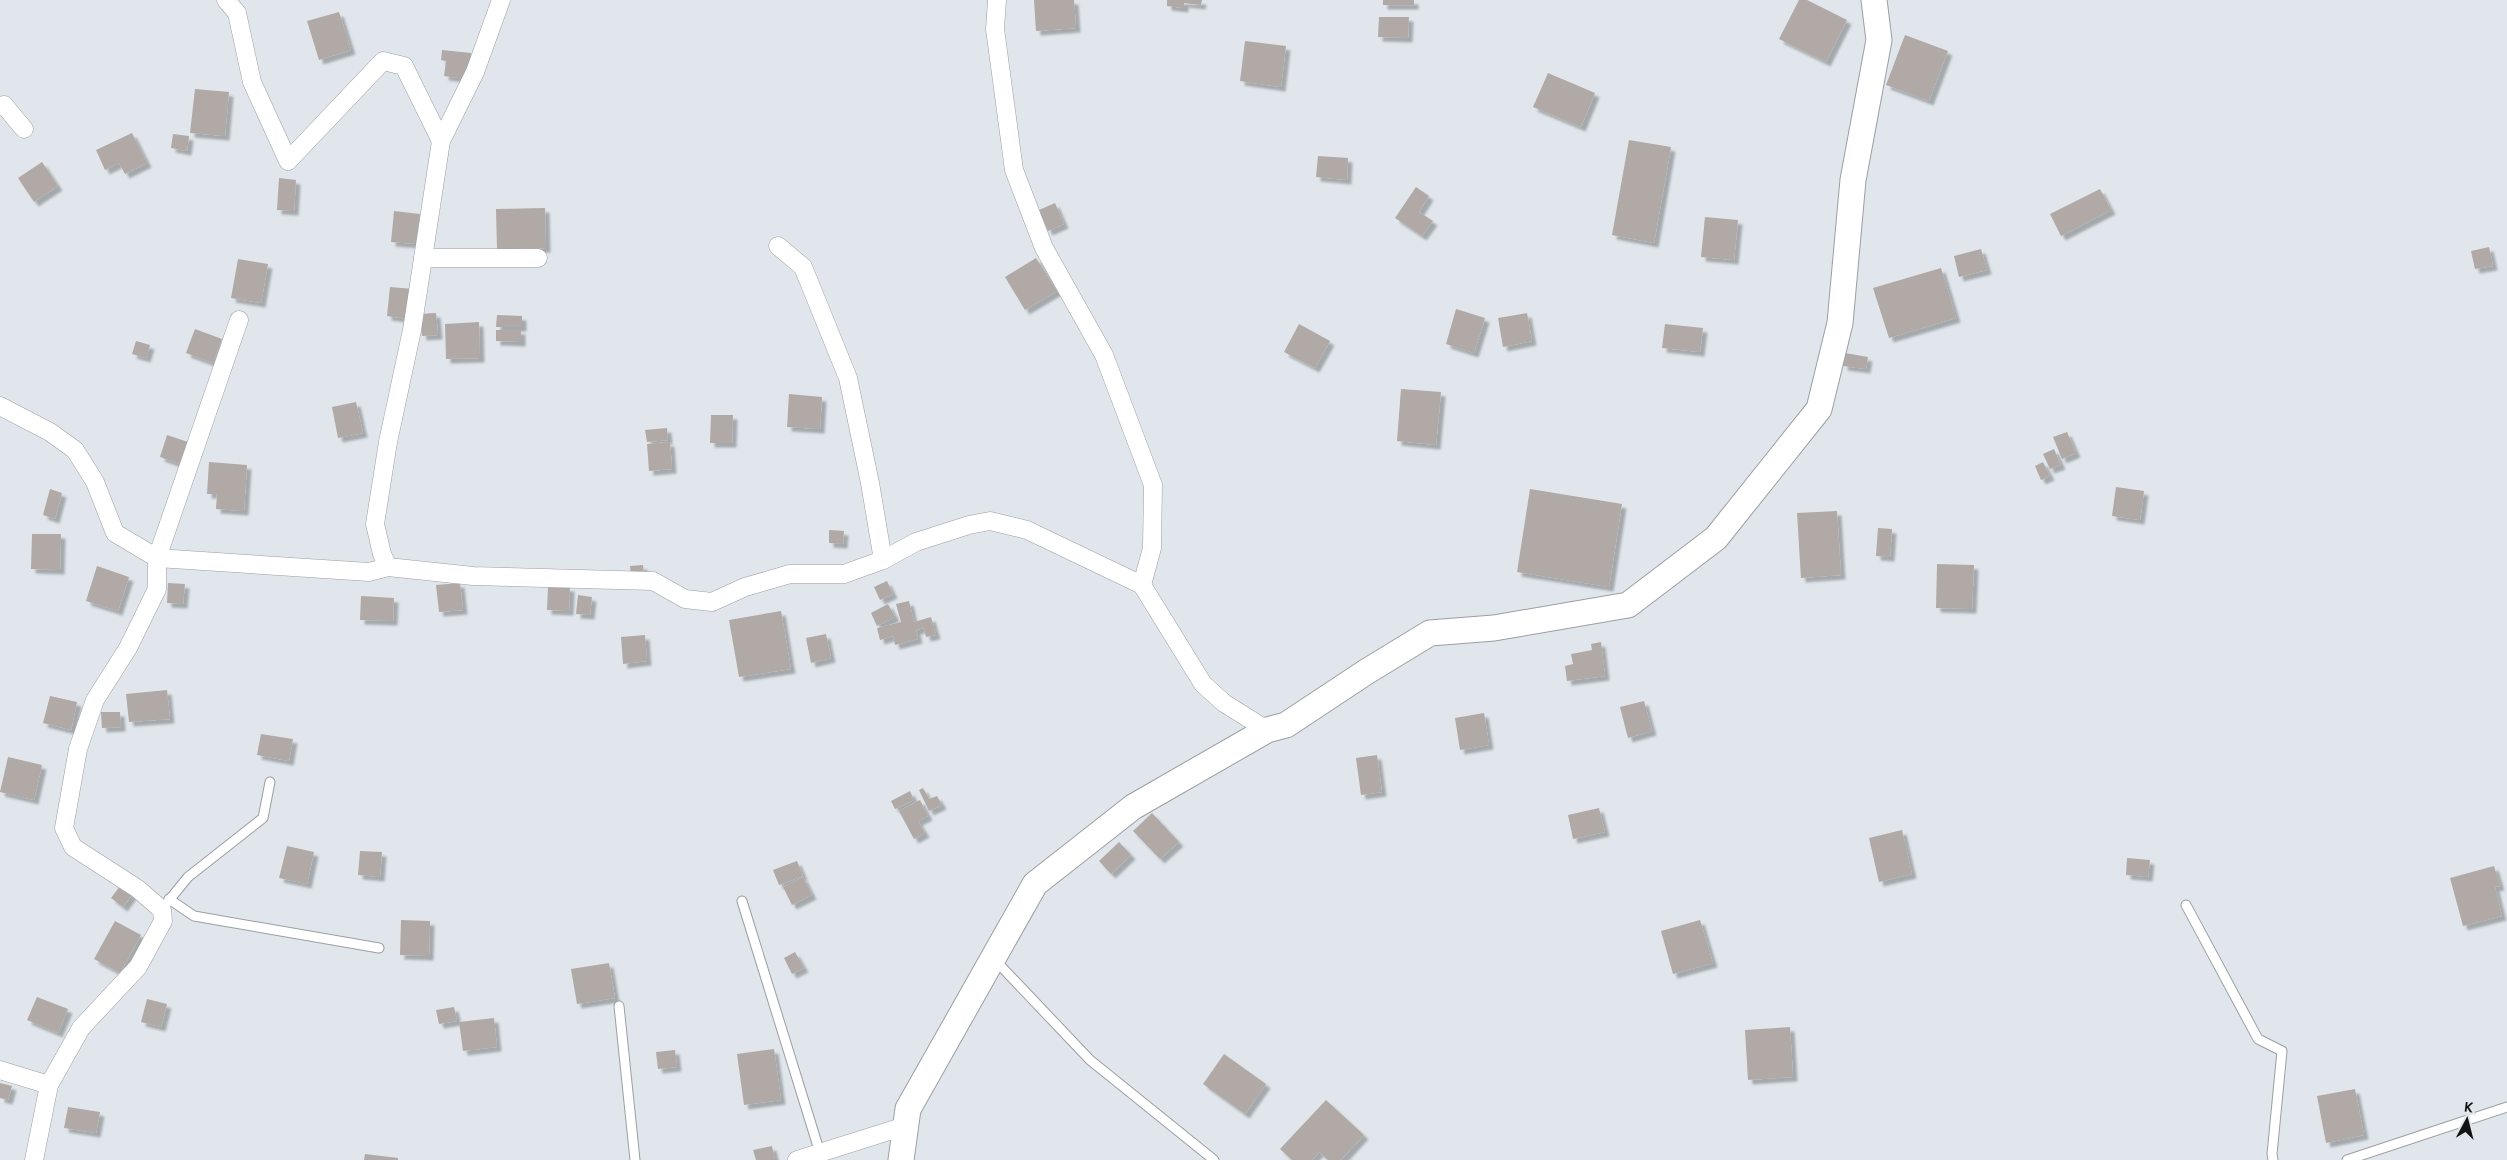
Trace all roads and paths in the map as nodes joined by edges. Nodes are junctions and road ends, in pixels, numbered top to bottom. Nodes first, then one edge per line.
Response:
1 (226, 0) edge
2 (500, 0) edge
3 (997, 0) edge
4 (1874, 0) edge
5 (0, 106) edge
6 (24, 129) dead end
7 (441, 141) junction
8 (778, 246) dead end
9 (423, 258) junction
10 (538, 258) dead end
11 (240, 320) dead end
12 (0, 406) edge
13 (157, 558) junction
14 (883, 560) junction
15 (388, 567) junction
16 (1142, 585) junction
17 (1267, 730) junction
18 (270, 782) dead end
19 (742, 901) dead end
20 (166, 905) junction
21 (2186, 905) dead end
22 (379, 948) dead end
23 (992, 957) junction
24 (619, 1006) dead end
25 (0, 1070) edge
26 (49, 1086) junction
27 (2507, 1107) edge
28 (905, 1126) junction
29 (820, 1153) junction
30 (34, 1160) edge
31 (635, 1160) edge
32 (797, 1160) edge
33 (901, 1160) edge
34 (1214, 1160) edge
35 (2273, 1160) edge
36 (2347, 1160) edge

1 - 7 street
2 - 7 street
3 - 16 street
4 - 17 street
5 - 6 street
7 - 9 street
8 - 14 street
9 - 10 street
9 - 15 street
11 - 13 street
12 - 13 street
13 - 15 street
13 - 20 street
14 - 15 street
14 - 16 street
16 - 17 street
17 - 23 street
18 - 20 lane
19 - 29 lane
20 - 22 lane
20 - 26 street
21 - 35 lane
23 - 28 street
23 - 34 lane
24 - 31 lane
25 - 26 street
26 - 30 street
27 - 36 lane
28 - 29 street
28 - 33 street
29 - 32 street

